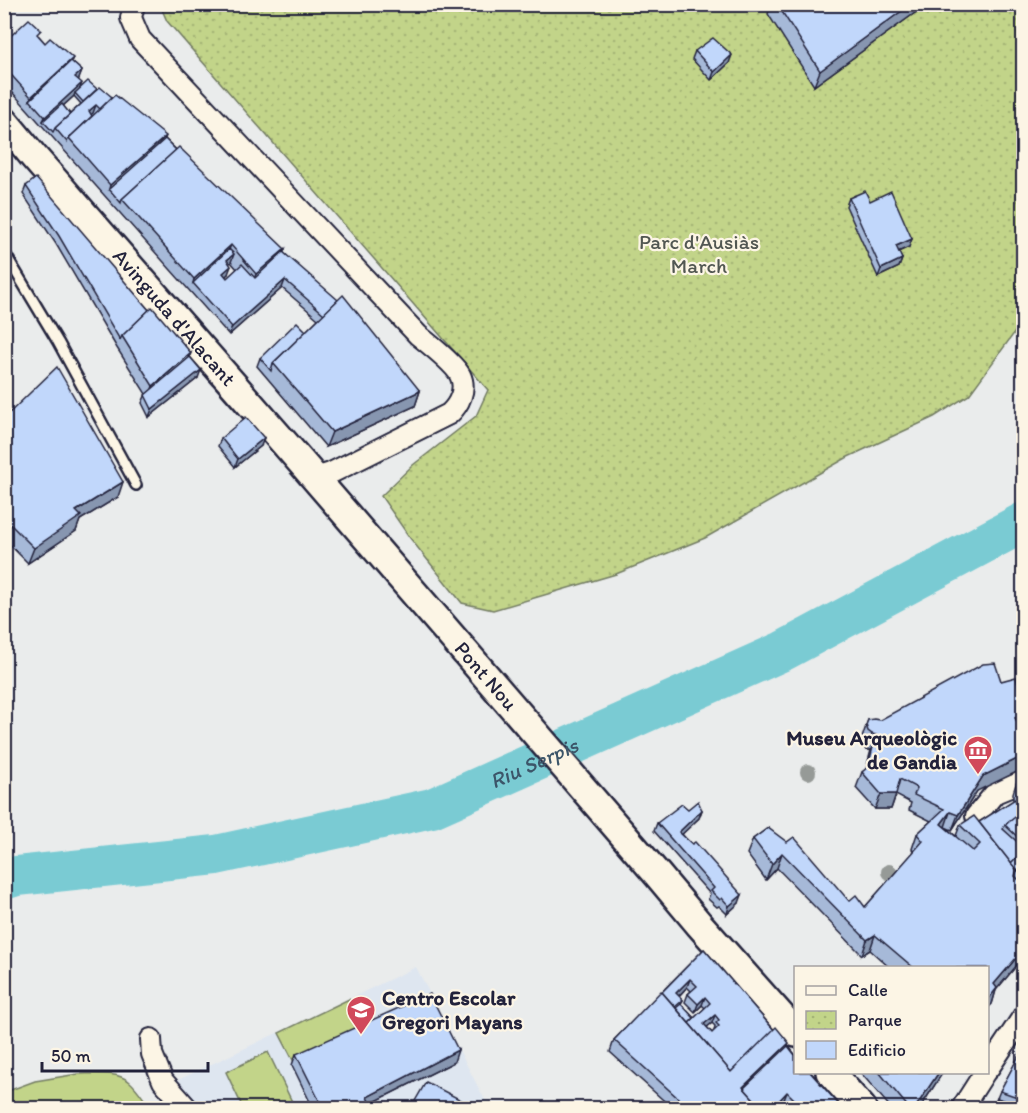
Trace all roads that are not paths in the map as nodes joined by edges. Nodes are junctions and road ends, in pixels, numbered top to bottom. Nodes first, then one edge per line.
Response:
1 (134, 4) edge
2 (4, 121) edge
3 (4, 140) edge
4 (34, 157) junction
5 (4, 252) edge
6 (320, 483) junction
7 (136, 485) dead end
8 (1023, 781) edge
9 (976, 816) edge
10 (1023, 1015) edge
11 (794, 1032) edge
12 (151, 1039) dead end
13 (1016, 1040) edge
14 (989, 1067) edge
15 (832, 1074) edge
16 (984, 1074) edge
17 (187, 1108) edge
18 (862, 1108) edge
19 (962, 1108) edge

1 - 6 street
2 - 4 street, Avinguda d'Alacant
3 - 4 street, Avinguda d'Alacant
4 - 6 street, Avinguda d'Alacant
5 - 7 lane
6 - 11 street, Pont Nou
8 - 9 street
10 - 13 street
12 - 17 street
13 - 14 street
15 - 18 street
16 - 19 street

